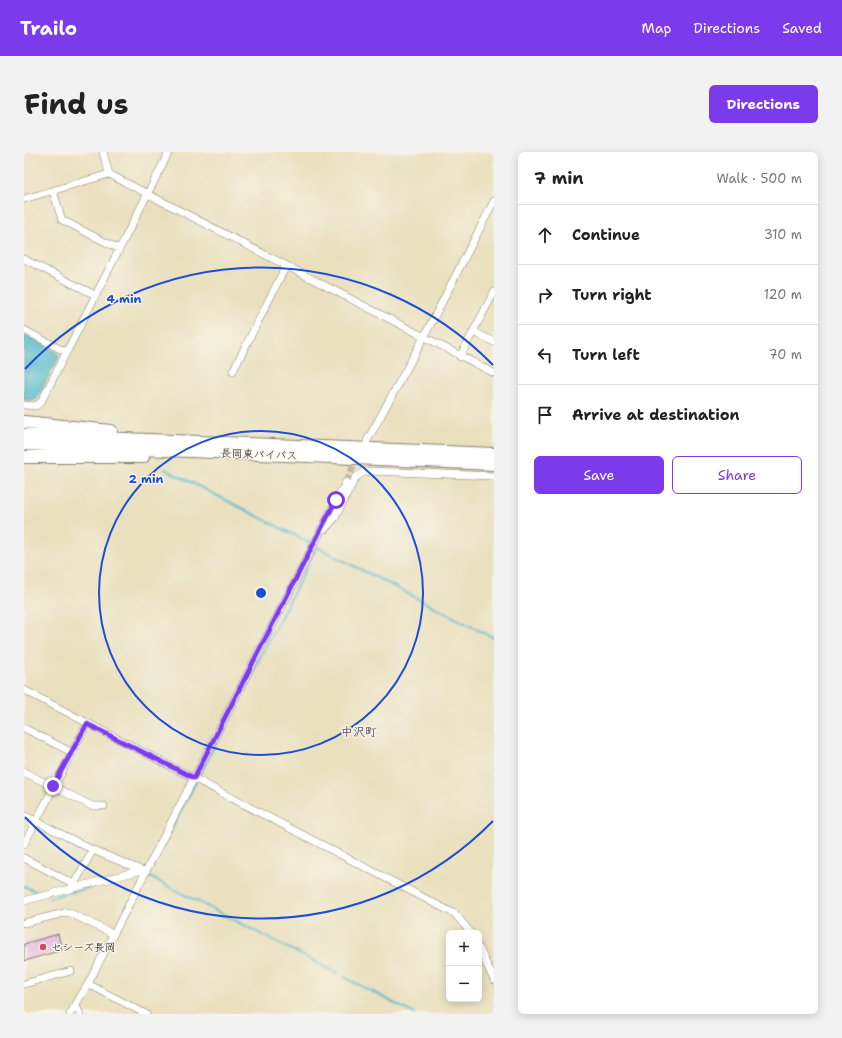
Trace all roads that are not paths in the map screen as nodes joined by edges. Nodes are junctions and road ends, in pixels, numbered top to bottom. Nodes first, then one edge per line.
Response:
1 (103, 152) edge
2 (169, 152) edge
3 (109, 174) junction
4 (53, 191) junction
5 (147, 193) junction
6 (24, 199) edge
7 (494, 201) edge
8 (118, 249) junction
9 (24, 259) edge
10 (286, 266) junction
11 (494, 292) edge
12 (96, 295) junction
13 (24, 330) edge
14 (474, 332) junction
15 (424, 337) junction
16 (494, 342) edge
17 (66, 352) junction
18 (460, 357) junction
19 (232, 371) dead end
20 (494, 373) edge
21 (24, 405) edge
22 (24, 422) edge
23 (24, 435) edge
24 (367, 441) dead end
25 (24, 444) edge
26 (400, 451) junction
27 (494, 454) edge
28 (270, 455) junction
29 (24, 457) edge
30 (494, 464) edge
31 (494, 476) edge
32 (346, 482) tunnel mouth
33 (321, 529) junction
34 (24, 690) edge
35 (87, 724) junction
36 (24, 728) edge
37 (71, 752) junction
38 (24, 772) edge
39 (196, 779) junction
40 (53, 786) junction
41 (104, 806) dead end
42 (24, 815) edge
43 (36, 821) junction
44 (24, 844) edge
45 (93, 850) junction
46 (24, 858) edge
47 (144, 871) junction
48 (74, 886) junction
49 (24, 901) edge
50 (24, 923) edge
51 (468, 930) edge
52 (113, 934) junction
53 (482, 954) edge
54 (71, 971) dead end
55 (494, 980) edge
56 (24, 984) edge
57 (88, 984) junction
58 (76, 1006) junction
59 (70, 1014) edge
60 (80, 1014) edge
61 (146, 1014) edge

1 - 3 street
2 - 5 street
3 - 4 street
3 - 5 street
4 - 6 street
4 - 8 street
5 - 8 street
5 - 10 street
7 - 15 street
8 - 12 street
9 - 12 street
10 - 15 street
10 - 19 street
11 - 14 street
12 - 17 street
13 - 17 street
14 - 16 street
14 - 18 street
15 - 18 street
15 - 24 street
17 - 21 street
18 - 20 street
22 - 26 highway
23 - 26 highway, 長岡東バイパス
25 - 28 highway, 長岡東バイパス
26 - 27 highway, 長岡東バイパス
28 - 29 highway
28 - 30 highway, 長岡東バイパス
31 - 33 street
32 - 33 street
33 - 39 street
34 - 35 street
35 - 37 street
35 - 39 street
36 - 37 street
37 - 40 street
38 - 40 street
39 - 47 street
39 - 51 street
40 - 41 street
40 - 43 street
42 - 43 street
43 - 44 street
43 - 45 street
45 - 47 street
45 - 48 street
46 - 48 street
47 - 48 street
47 - 52 street
48 - 49 street
50 - 52 street
52 - 57 street
53 - 55 street
54 - 56 street
57 - 58 street
57 - 61 street
58 - 59 street
58 - 60 street

